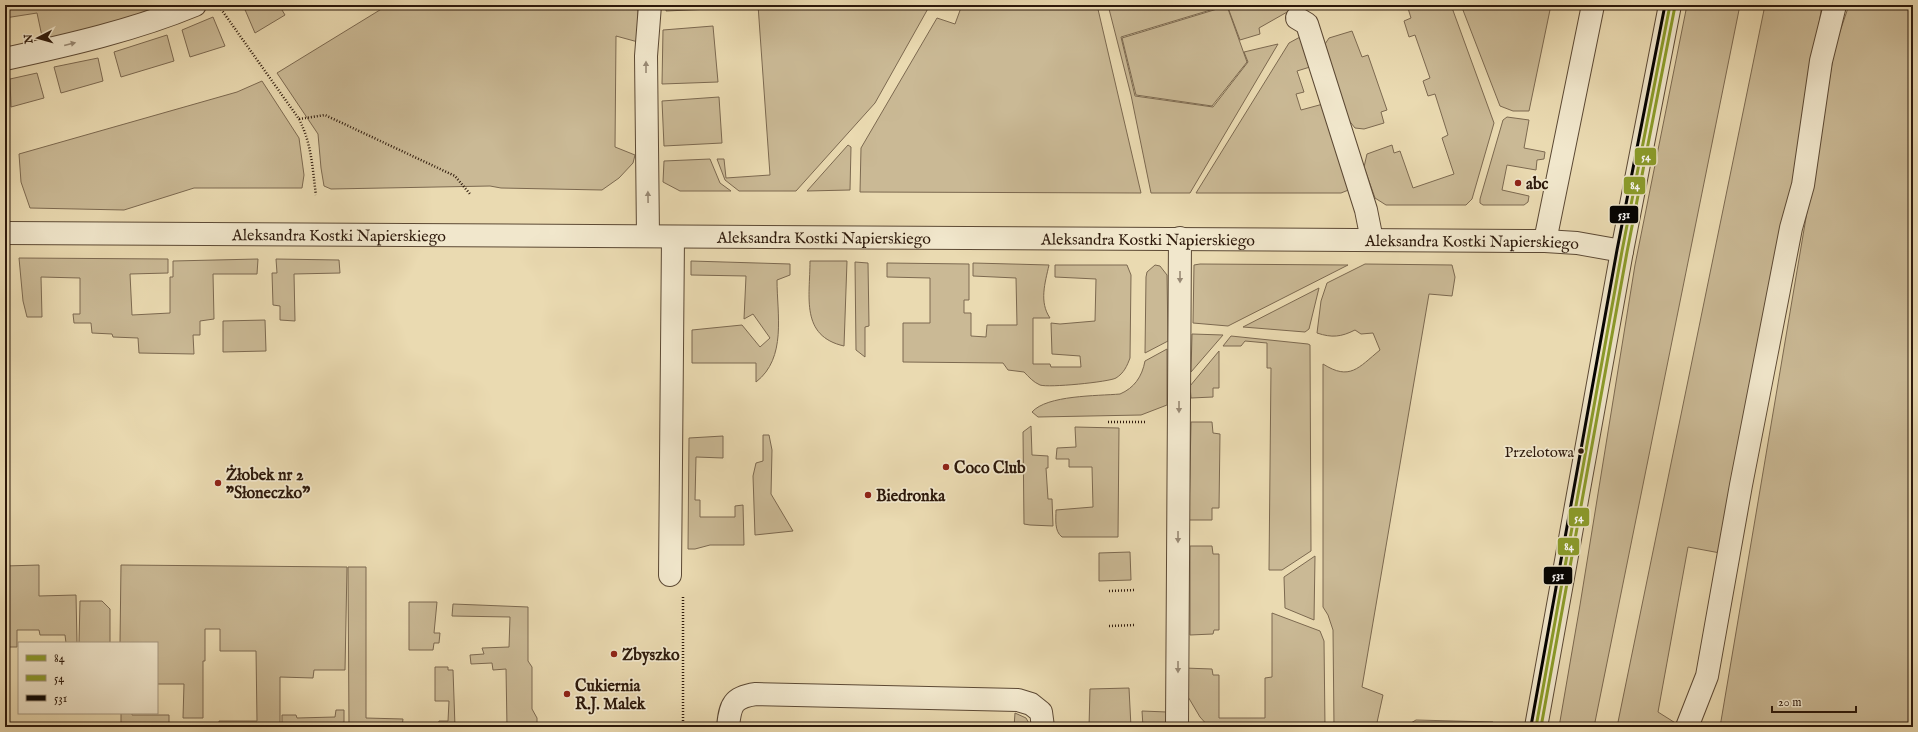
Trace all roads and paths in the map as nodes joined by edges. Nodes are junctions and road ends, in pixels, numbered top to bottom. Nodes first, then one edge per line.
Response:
1 (195, 5) edge
2 (218, 5) edge
3 (650, 5) edge
4 (1593, 5) edge
5 (1670, 5) edge
6 (1835, 5) edge
7 (1297, 18) dead end
8 (5, 59) edge
9 (299, 118) junction
10 (470, 194) dead end
11 (316, 195) dead end
12 (5, 233) edge
13 (648, 236) junction
14 (673, 237) junction
15 (1180, 238) junction
16 (1372, 240) junction
17 (1545, 241) junction
18 (1622, 251) junction
19 (1108, 422) dead end
20 (1146, 422) dead end
21 (670, 575) dead end
22 (1135, 590) dead end
23 (1109, 591) dead end
24 (1135, 625) dead end
25 (1109, 626) dead end
26 (728, 727) edge
27 (1043, 727) edge
28 (1177, 727) edge
29 (1536, 727) edge
30 (1687, 727) edge

8 -> 1 street
2 - 9 path
13 -> 3 street
4 - 17 street
5 - 18 street
6 - 30 street
7 - 16 street
9 - 10 path
9 - 11 path
12 - 13 street, Aleksandra Kostki Napierskiego
13 - 14 street, Aleksandra Kostki Napierskiego
14 - 15 street, Aleksandra Kostki Napierskiego
14 - 21 street
15 - 16 street, Aleksandra Kostki Napierskiego
15 -> 28 street
16 - 17 street, Aleksandra Kostki Napierskiego
17 - 18 street, Aleksandra Kostki Napierskiego
18 - 29 street
19 - 20 path
22 - 23 path
24 - 25 path
26 - 27 street

